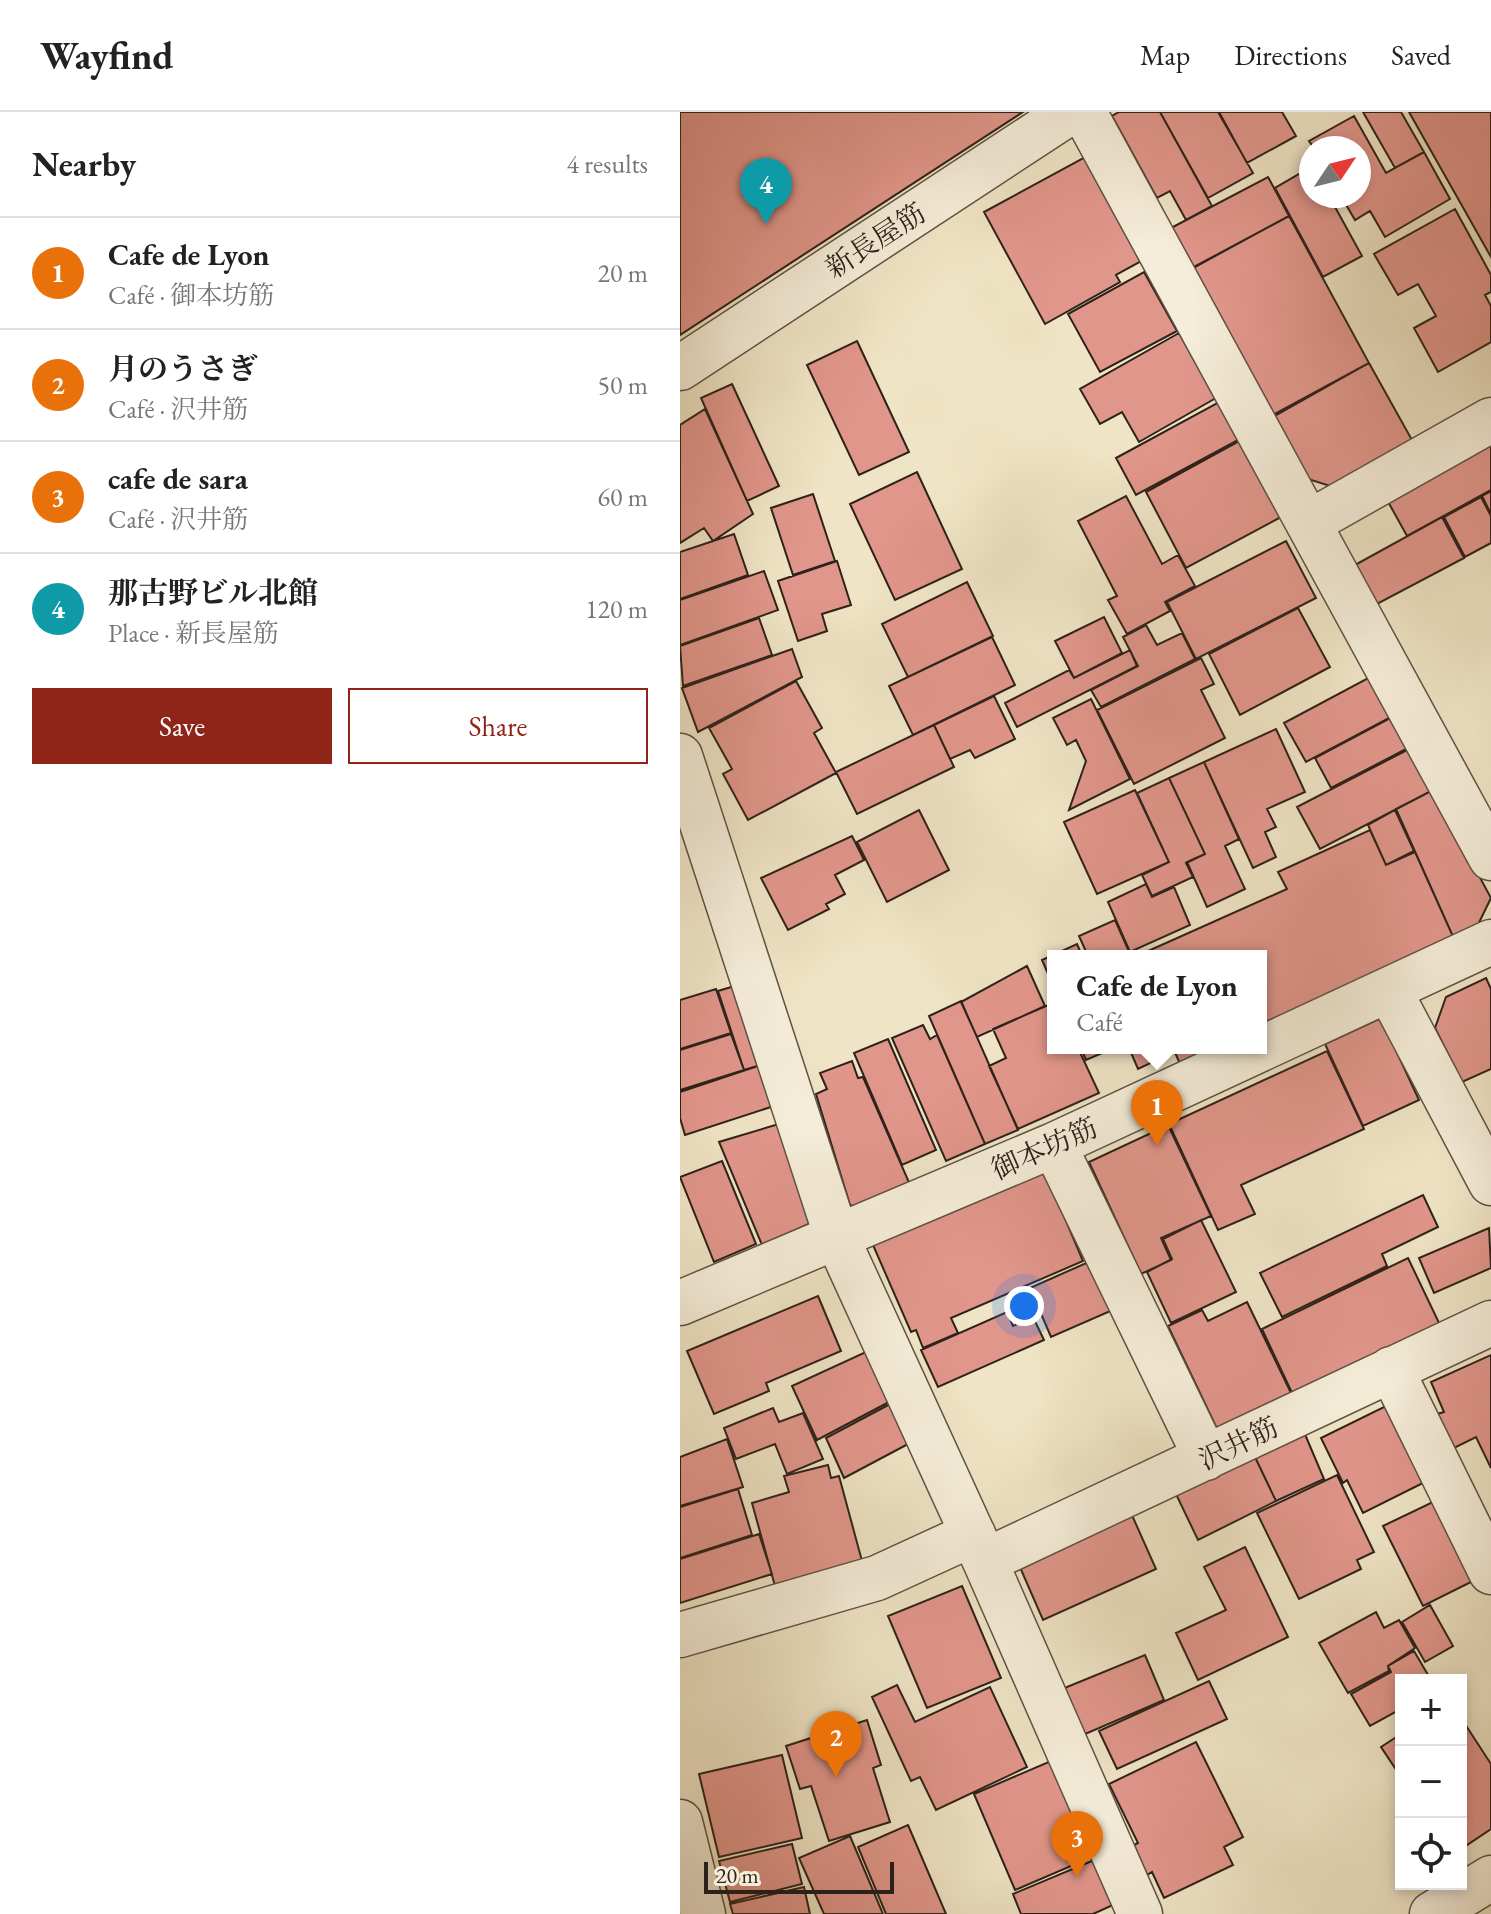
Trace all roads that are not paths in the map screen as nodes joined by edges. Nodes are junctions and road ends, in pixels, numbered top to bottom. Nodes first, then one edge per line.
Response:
1 (1070, 112) edge
2 (1084, 112) edge
3 (680, 368) edge
4 (1491, 420) edge
5 (1310, 522) junction
6 (680, 756) edge
7 (1491, 858) edge
8 (1491, 942) edge
9 (1389, 990) junction
10 (1267, 1046) edge
11 (1251, 1054) edge
12 (1054, 1145) junction
13 (1491, 1183) edge
14 (837, 1238) junction
15 (680, 1303) edge
16 (1491, 1323) edge
17 (1391, 1369) junction
18 (1206, 1458) junction
19 (979, 1547) junction
20 (1491, 1572) edge
21 (680, 1635) edge
22 (684, 1850) edge
23 (1491, 1878) edge
24 (703, 1914) edge
25 (1140, 1914) edge
26 (1432, 1914) edge

1 - 3 street, 新長屋筋
2 - 5 street
4 - 5 street
5 - 7 street
6 - 14 street
8 - 9 street, 御本坊筋
9 - 10 street, 御本坊筋
9 - 13 street
11 - 12 street, 御本坊筋
12 - 14 street, 御本坊筋
12 - 18 street
14 - 15 street, 御本坊筋
14 - 19 street
16 - 17 street, 沢井筋
17 - 18 street, 沢井筋
17 - 20 street
18 - 19 street, 沢井筋
19 - 21 street, 沢井筋
19 - 25 street
22 - 24 street
23 - 26 street

